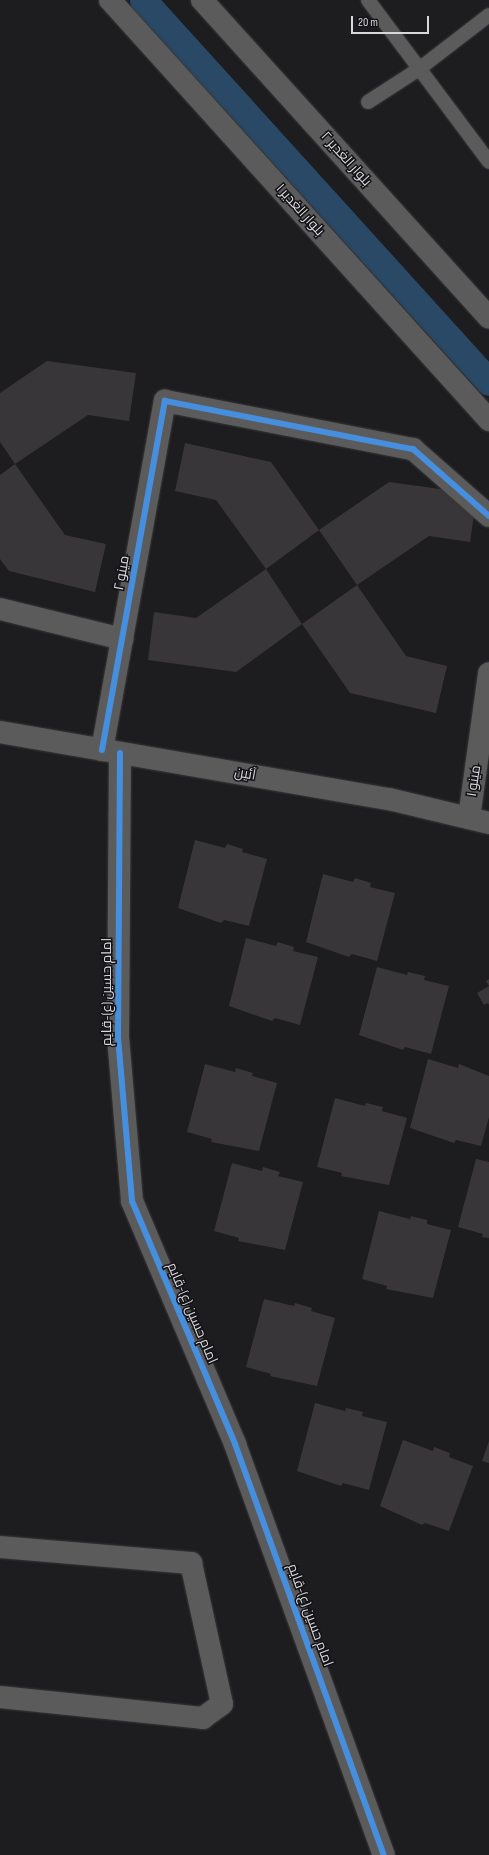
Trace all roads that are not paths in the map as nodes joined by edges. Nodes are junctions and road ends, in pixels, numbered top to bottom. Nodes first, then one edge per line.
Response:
1 (110, 0) edge
2 (202, 0) edge
3 (368, 0) edge
4 (489, 15) edge
5 (419, 69) junction
6 (368, 102) dead end
7 (489, 162) edge
8 (489, 318) edge
9 (489, 420) edge
10 (489, 516) edge
11 (0, 609) edge
12 (122, 639) junction
13 (489, 673) edge
14 (0, 732) edge
15 (111, 751) junction
16 (479, 821) edge
17 (0, 1547) edge
18 (0, 1697) edge
19 (384, 1855) edge

1 - 9 street, بلوار الغدیر ۱
2 - 8 street, بلوار الغدیر ۲
3 - 5 lane
4 - 5 lane
5 - 6 lane
5 - 7 lane
10 - 12 street, مینو ۲
11 - 12 street
12 - 15 street, مینو ۲
13 - 16 street, مینو ۱
14 - 15 street, آئین
15 - 16 street, آئین
15 - 19 street, امام حسین (ع)-قایم
17 - 18 street

